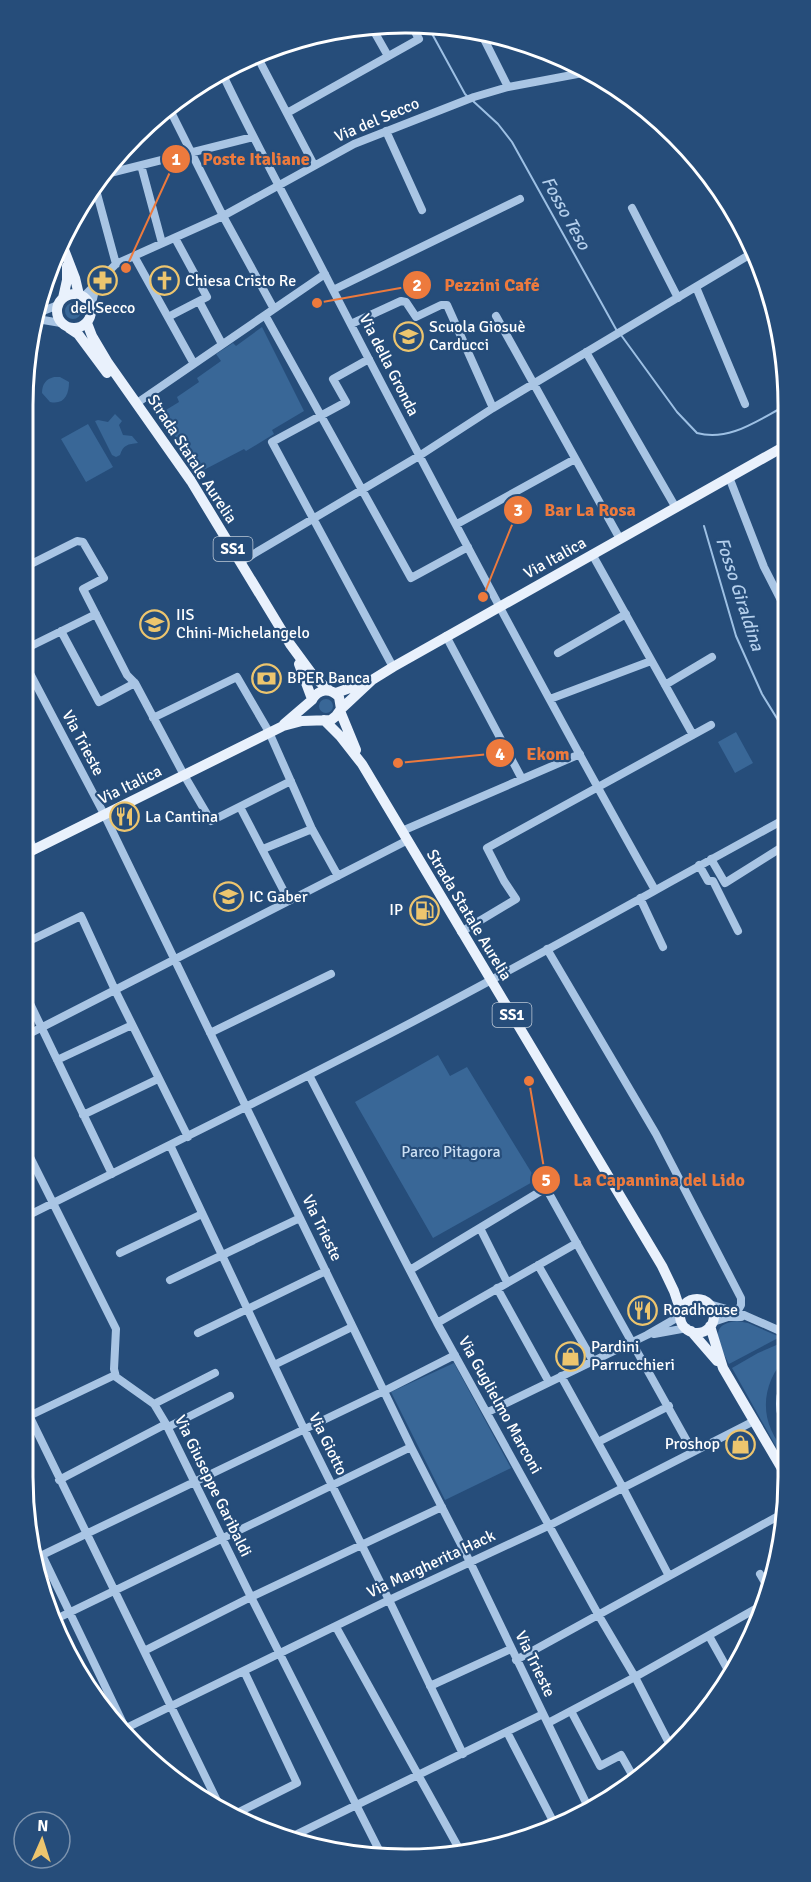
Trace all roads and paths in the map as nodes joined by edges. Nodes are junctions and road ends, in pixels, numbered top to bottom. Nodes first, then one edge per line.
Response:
1 (416, 33) edge
2 (375, 34) edge
3 (485, 42) edge
4 (388, 56) junction
5 (260, 62) edge
6 (576, 74) edge
7 (225, 80) edge
8 (508, 87) junction
9 (287, 113) junction
10 (173, 115) edge
11 (387, 131) junction
12 (253, 137) junction
13 (192, 153) junction
14 (141, 165) junction
15 (314, 165) junction
16 (116, 171) edge
17 (279, 184) junction
18 (98, 196) edge
19 (520, 200) dead end
20 (632, 208) dead end
21 (422, 210) dead end
22 (223, 216) junction
23 (175, 238) junction
24 (162, 243) junction
25 (65, 254) edge
26 (134, 256) junction
27 (747, 256) edge
28 (67, 259) junction
29 (116, 264) junction
30 (325, 274) junction
31 (98, 281) junction
32 (696, 287) junction
33 (333, 290) junction
34 (81, 296) junction
35 (678, 297) junction
36 (60, 301) junction
37 (199, 301) junction
38 (91, 308) junction
39 (46, 309) edge
40 (274, 309) junction
41 (265, 315) junction
42 (496, 316) dead end
43 (168, 317) junction
44 (43, 320) edge
45 (87, 323) junction
46 (351, 324) junction
47 (65, 325) junction
48 (222, 344) junction
49 (586, 352) junction
50 (369, 359) junction
51 (194, 364) junction
52 (534, 384) junction
53 (136, 402) junction
54 (745, 404) dead end
55 (493, 408) junction
56 (321, 416) junction
57 (778, 450) edge
58 (172, 456) junction
59 (419, 456) junction
60 (575, 459) junction
61 (729, 477) junction
62 (361, 489) junction
63 (676, 508) junction
64 (313, 518) junction
65 (457, 524) junction
66 (620, 539) junction
67 (468, 547) junction
68 (592, 554) junction
69 (240, 562) junction
70 (33, 563) edge
71 (778, 594) edge
72 (499, 606) junction
73 (96, 614) junction
74 (626, 614) junction
75 (61, 631) junction
76 (446, 636) junction
77 (290, 644) junction
78 (33, 645) edge
79 (558, 653) dead end
80 (712, 657) dead end
81 (651, 661) junction
82 (393, 667) junction
83 (372, 680) junction
84 (33, 681) edge
85 (135, 683) junction
86 (665, 685) junction
87 (332, 692) junction
88 (550, 699) junction
89 (312, 700) junction
90 (340, 710) junction
91 (153, 718) junction
92 (322, 720) junction
93 (711, 725) dead end
94 (283, 726) junction
95 (269, 732) junction
96 (693, 735) junction
97 (580, 754) junction
98 (362, 764) junction
99 (184, 775) junction
100 (522, 779) junction
101 (291, 781) junction
102 (599, 788) junction
103 (240, 807) junction
104 (104, 814) junction
105 (778, 823) edge
106 (312, 829) junction
107 (405, 836) junction
108 (34, 849) edge
109 (263, 849) junction
110 (778, 850) edge
111 (711, 859) junction
112 (699, 866) junction
113 (338, 876) junction
114 (655, 890) junction
115 (640, 898) junction
116 (288, 902) junction
117 (738, 931) dead end
118 (461, 932) junction
119 (33, 939) edge
120 (663, 947) dead end
121 (547, 949) junction
122 (174, 958) junction
123 (331, 974) dead end
124 (491, 980) junction
125 (115, 990) junction
126 (33, 1011) edge
127 (132, 1025) junction
128 (41, 1027) junction
129 (33, 1031) edge
130 (210, 1033) junction
131 (57, 1060) junction
132 (309, 1075) junction
133 (158, 1078) junction
134 (247, 1106) junction
135 (83, 1115) junction
136 (188, 1137) junction
137 (170, 1146) junction
138 (33, 1164) edge
139 (112, 1174) junction
140 (54, 1203) junction
141 (33, 1213) edge
142 (202, 1214) junction
143 (300, 1218) junction
144 (480, 1228) junction
145 (577, 1243) junction
146 (120, 1253) dead end
147 (222, 1256) junction
148 (538, 1265) junction
149 (662, 1266) junction
150 (410, 1270) junction
151 (326, 1271) junction
152 (170, 1280) dead end
153 (507, 1282) junction
154 (496, 1288) junction
155 (696, 1299) junction
156 (709, 1304) junction
157 (248, 1310) junction
158 (737, 1312) junction
159 (681, 1314) junction
160 (753, 1319) junction
161 (437, 1323) junction
162 (711, 1324) junction
163 (352, 1327) junction
164 (689, 1330) junction
165 (778, 1330) edge
166 (198, 1333) dead end
167 (647, 1335) junction
168 (633, 1342) junction
169 (455, 1355) junction
170 (593, 1360) junction
171 (274, 1365) junction
172 (723, 1368) junction
173 (214, 1373) dead end
174 (115, 1375) junction
175 (561, 1376) junction
176 (549, 1382) junction
177 (384, 1391) junction
178 (231, 1396) dead end
179 (154, 1404) junction
180 (669, 1406) junction
181 (488, 1412) junction
182 (33, 1414) edge
183 (754, 1421) junction
184 (33, 1425) edge
185 (167, 1426) junction
186 (304, 1429) junction
187 (598, 1442) junction
188 (411, 1447) junction
189 (693, 1452) junction
190 (778, 1462) edge
191 (59, 1480) junction
192 (194, 1481) junction
193 (332, 1485) junction
194 (623, 1488) junction
195 (442, 1507) junction
196 (776, 1517) edge
197 (550, 1525) junction
198 (86, 1534) junction
199 (222, 1538) junction
200 (361, 1545) junction
201 (41, 1555) edge
202 (470, 1562) junction
203 (44, 1565) edge
204 (760, 1574) dead end
205 (669, 1576) junction
206 (763, 1579) edge
207 (115, 1590) junction
208 (251, 1597) junction
209 (389, 1600) junction
210 (753, 1611) edge
211 (70, 1612) junction
212 (599, 1616) junction
213 (60, 1617) edge
214 (336, 1627) junction
215 (709, 1636) junction
216 (511, 1649) junction
217 (144, 1651) junction
218 (279, 1654) junction
219 (516, 1660) junction
220 (726, 1666) edge
221 (244, 1671) junction
222 (635, 1677) junction
223 (102, 1682) junction
224 (97, 1684) edge
225 (430, 1686) junction
226 (113, 1706) edge
227 (171, 1706) junction
228 (571, 1711) junction
229 (543, 1714) junction
230 (548, 1723) junction
231 (129, 1727) edge
232 (507, 1732) junction
233 (668, 1741) edge
234 (463, 1754) junction
235 (631, 1773) edge
236 (418, 1774) junction
237 (213, 1795) edge
238 (584, 1804) edge
239 (356, 1805) junction
240 (241, 1811) edge
241 (552, 1819) edge
242 (299, 1833) edge
243 (457, 1845) edge
244 (378, 1848) edge

1 - 4 street
2 - 4 street
3 - 8 street
4 - 9 street
5 - 9 street
6 - 8 street, Via del Secco
7 - 12 street, Via della Gronda
8 - 11 street, Via del Secco
9 - 15 street
10 - 13 street
11 - 15 street, Via del Secco
11 - 21 street
12 - 13 street
12 - 17 street, Via della Gronda
13 - 14 street
13 - 22 street
14 - 16 street
14 - 24 street
15 - 17 street, Via del Secco
17 - 22 street, Via del Secco
17 - 30 street, Via della Gronda
18 - 29 street
19 - 33 street
20 - 35 street
22 - 23 street, Via del Secco
22 - 40 street
23 - 24 street, Via del Secco
23 - 37 street
24 - 26 street, Via del Secco
25 - 28 main road
26 - 29 street, Via del Secco
26 - 43 street
27 - 32 street
28 - 34 main road
28 - 36 main road
29 - 31 street, Via del Secco
30 - 33 street, Via della Gronda
30 - 40 street
31 - 34 street, Via del Secco
31 - 38 street
32 - 35 street
32 - 54 street
33 - 46 street, Via della Gronda
34 - 36 main road
34 - 38 main road
35 - 49 street
36 - 39 street
36 - 47 main road
37 - 43 street
37 - 48 street
38 - 45 main road
40 - 41 street
41 - 48 street
41 - 56 street
42 - 52 street
43 - 51 street
44 - 47 street
45 - 47 main road
45 - 53 main road, Strada Statale Aurelia / SS1
46 - 50 street, Via della Gronda
46 - 55 street
47 - 58 main road, SS1
48 - 51 street
49 - 52 street
49 - 63 street
50 - 56 street
50 - 59 street, Via della Gronda
51 - 53 street
52 - 55 street
52 - 60 street
53 - 58 main road, Strada Statale Aurelia / SS1
55 - 59 street
56 - 62 street
56 - 64 street
57 - 61 main road, Via Italica
58 - 69 main road, Strada Statale Aurelia / SS1
59 - 62 street
59 - 65 street, Via della Gronda
60 - 65 street
60 - 66 street
61 - 63 main road, Via Italica
61 - 71 street
62 - 64 street
62 - 67 street
63 - 66 main road, Via Italica
64 - 69 street
64 - 82 street
65 - 67 street, Via della Gronda
66 - 68 main road, Via Italica
67 - 72 street, Via della Gronda
68 - 72 main road, Via Italica
68 - 74 street
69 - 77 main road, Strada Statale Aurelia / SS1
70 - 73 street
72 - 76 main road, Via Italica
72 - 88 street, Via della Gronda
73 - 75 street
73 - 85 street
74 - 79 street
74 - 81 street
75 - 78 street
75 - 85 street
76 - 82 main road, Via Italica
76 - 100 street
77 - 87 main road, Strada Statale Aurelia / SS1
77 - 89 main road, Strada Statale Aurelia / SS1
80 - 86 street
81 - 86 street
81 - 88 street
82 - 83 main road, Via Italica
83 - 87 main road, Via Italica
83 - 90 main road, Via Italica
84 - 104 street, Via Trieste
85 - 91 street
86 - 96 street
87 - 89 main road
87 - 90 main road
88 - 97 street, Via della Gronda
89 - 92 main road
89 - 94 main road, Via Italica
90 - 92 main road
90 - 98 main road, Strada Statale Aurelia / SS1
91 - 95 street
91 - 99 street
92 - 94 main road, Via Italica
92 - 98 main road, Strada Statale Aurelia / SS1
93 - 96 street
94 - 95 main road, Via Italica
95 - 99 main road, Via Italica
95 - 101 street
96 - 102 street
97 - 100 street
97 - 102 street, Via della Gronda
98 - 107 main road, Strada Statale Aurelia / SS1
99 - 103 street
99 - 104 main road, Via Italica
100 - 107 street
101 - 103 street
101 - 106 street
102 - 114 street, Via della Gronda
102 - 118 street
103 - 109 street
104 - 108 main road, Via Italica
104 - 122 street, Via Trieste
105 - 111 street
106 - 109 street
106 - 113 street
107 - 113 street
107 - 118 main road, Strada Statale Aurelia / SS1
109 - 116 street
110 - 111 street
111 - 112 street
112 - 114 street
112 - 117 street
113 - 116 street
114 - 115 street
115 - 120 street
115 - 121 street
116 - 122 street
118 - 124 main road, Strada Statale Aurelia / SS1
119 - 125 street
121 - 124 street
121 - 158 street
122 - 125 street
122 - 130 street, Via Trieste
123 - 130 street
124 - 132 street
124 - 149 main road, Strada Statale Aurelia / SS1
125 - 127 street
125 - 128 street
126 - 128 street
127 - 131 street
127 - 133 street
128 - 129 street
128 - 131 street
130 - 134 street, Via Trieste
131 - 135 street
132 - 134 street
132 - 150 street, Via Guglielmo Marconi
133 - 135 street
133 - 136 street
134 - 136 street
134 - 143 street, Via Trieste
135 - 139 street
136 - 137 street
137 - 139 street
137 - 142 street, Via Giotto
138 - 140 street
139 - 140 street
140 - 141 street
140 - 174 street
142 - 146 street
142 - 147 street, Via Giotto
143 - 147 street
143 - 151 street, Via Trieste
144 - 145 street
144 - 150 street
144 - 153 street
145 - 148 street
145 - 168 street
147 - 152 street
147 - 157 street, Via Giotto
148 - 153 street
148 - 170 street
149 - 155 main road, Strada Statale Aurelia / SS1
149 - 159 main road, Strada Statale Aurelia / SS1
150 - 161 street, Via Guglielmo Marconi
151 - 157 street
151 - 163 street, Via Trieste
153 - 154 street
154 - 161 street
154 - 176 street
155 - 156 main road, SS1
155 - 159 main road
156 - 158 street
156 - 162 main road, SS1
157 - 166 street
157 - 171 street, Via Giotto
158 - 160 street
159 - 164 main road, SS1
159 - 167 street
160 - 162 street
160 - 165 street
161 - 169 street, Via Guglielmo Marconi
162 - 164 main road
162 - 172 main road, SS1
163 - 171 street
163 - 177 street, Via Trieste
164 - 167 street
164 - 172 main road, SS1
167 - 168 street
168 - 170 street
168 - 180 street
169 - 177 street
169 - 181 street, Via Guglielmo Marconi
170 - 175 street
171 - 186 street, Via Giotto
172 - 183 main road, SS1
173 - 179 street
174 - 179 street, Via Giuseppe Garibaldi
174 - 182 street
175 - 176 street
175 - 187 street
176 - 181 street
177 - 186 street
177 - 188 street, Via Trieste
178 - 185 street
179 - 185 street, Via Giuseppe Garibaldi
180 - 187 street
180 - 189 street
181 - 197 street, Via Guglielmo Marconi
183 - 189 street, Via Margherita Hack
183 - 190 main road, SS1
184 - 191 street
185 - 191 street
185 - 192 street, Via Giuseppe Garibaldi
186 - 192 street
186 - 193 street, Via Giotto
187 - 194 street
188 - 193 street
188 - 195 street, Via Trieste
189 - 194 street, Via Margherita Hack
191 - 198 street
192 - 198 street
192 - 199 street, Via Giuseppe Garibaldi
193 - 199 street
193 - 200 street, Via Giotto
194 - 197 street, Via Margherita Hack
194 - 205 street
195 - 200 street
195 - 202 street, Via Trieste
196 - 205 street
197 - 202 street, Via Margherita Hack
197 - 212 street, Via Guglielmo Marconi
198 - 201 street
198 - 207 street
199 - 207 street
199 - 208 street, Via Giuseppe Garibaldi
200 - 208 street
200 - 209 street, Via Giotto
202 - 209 street, Via Margherita Hack
202 - 216 street, Via Trieste
203 - 211 street
204 - 206 street
205 - 212 street
207 - 211 street
207 - 217 street
208 - 217 street
208 - 218 street, Via Giuseppe Garibaldi
209 - 214 street, Via Margherita Hack
209 - 225 street, Via Giotto
210 - 215 street
211 - 213 street
211 - 223 street
212 - 219 street
212 - 222 street, Via Guglielmo Marconi
214 - 218 street, Via Margherita Hack
214 - 236 street
215 - 220 street
215 - 222 street
216 - 219 street, Via Trieste
216 - 225 street
217 - 227 street
218 - 221 street, Via Margherita Hack
218 - 239 street, Via Giuseppe Garibaldi
219 - 229 street, Via Trieste
221 - 227 street, Via Margherita Hack
221 - 240 street
222 - 228 street
222 - 233 street, Via Guglielmo Marconi
223 - 224 street
223 - 226 street
225 - 234 street, Via Giotto
227 - 231 street, Via Margherita Hack
227 - 237 street
228 - 230 street
228 - 235 street
229 - 230 street, Via Trieste
229 - 232 street
230 - 238 street, Via Trieste
232 - 234 street
232 - 241 street
234 - 236 street
236 - 239 street
236 - 243 street
239 - 242 street
239 - 244 street, Via Giuseppe Garibaldi

